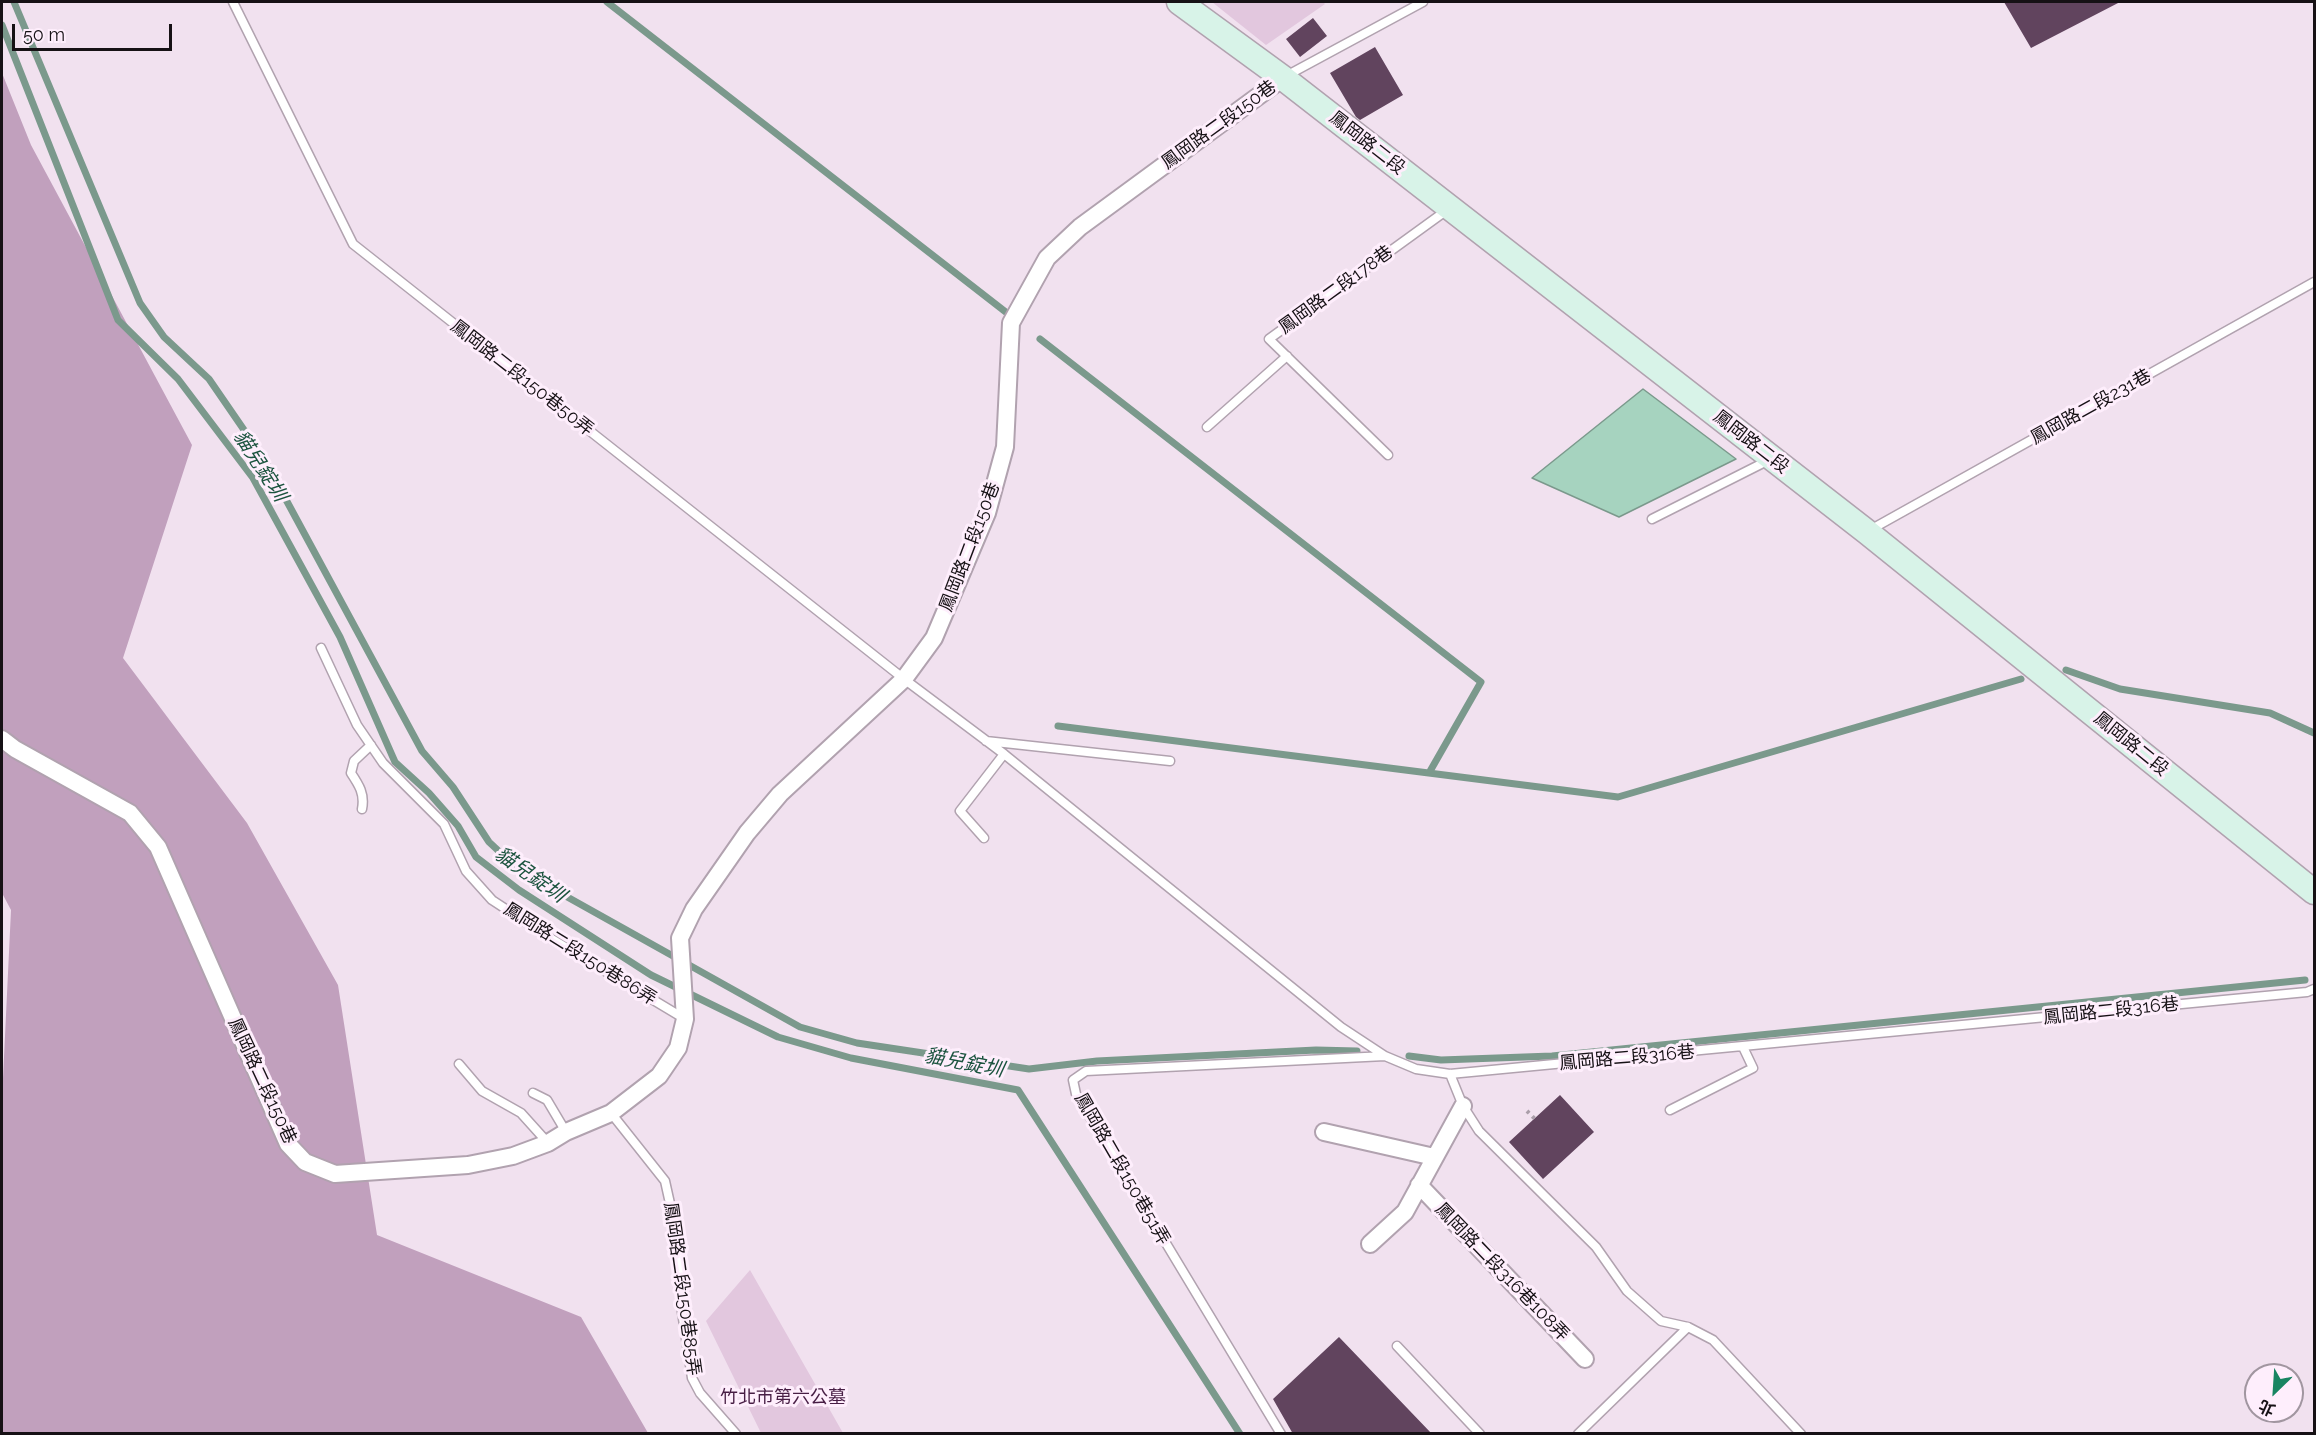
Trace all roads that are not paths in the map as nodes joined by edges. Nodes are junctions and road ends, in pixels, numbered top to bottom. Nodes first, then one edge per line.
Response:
1 (233, 2) edge
2 (1179, 2) edge
3 (1423, 2) edge
4 (1283, 78) junction
5 (1450, 208) junction
6 (2314, 282) edge
7 (1287, 356) junction
8 (1207, 427) dead end
9 (1388, 455) dead end
10 (1772, 458) junction
11 (1652, 519) dead end
12 (1867, 532) junction
13 (321, 648) dead end
14 (904, 679) junction
15 (2, 739) edge
16 (985, 741) junction
17 (371, 745) junction
18 (1004, 754) junction
19 (1170, 761) dead end
20 (362, 809) dead end
21 (984, 838) dead end
22 (2314, 892) edge
23 (2314, 989) edge
24 (685, 1019) junction
25 (1743, 1047) junction
26 (1385, 1056) junction
27 (459, 1064) dead end
28 (1450, 1074) junction
29 (533, 1093) dead end
30 (1463, 1106) junction
31 (1670, 1110) dead end
32 (611, 1113) junction
33 (566, 1132) junction
34 (1324, 1132) dead end
35 (548, 1143) junction
36 (1434, 1157) junction
37 (1419, 1185) junction
38 (1370, 1244) dead end
39 (1688, 1328) junction
40 (1397, 1346) dead end
41 (1585, 1359) dead end
42 (736, 1434) edge
43 (1281, 1434) edge
44 (1480, 1434) edge
45 (1578, 1434) edge
46 (1802, 1434) edge

1 - 14 lane, 鳳岡路二段150巷50弄
2 - 4 street, 鳳岡路二段
3 - 4 lane
4 - 5 street, 鳳岡路二段
4 - 14 street, 鳳岡路二段150巷
5 - 7 lane, 鳳岡路二段178巷
5 - 10 street, 鳳岡路二段
6 - 12 lane, 鳳岡路二段231巷
7 - 8 lane
7 - 9 lane, 鳳岡路二段178巷
10 - 11 lane
10 - 12 street, 鳳岡路二段
12 - 22 street, 鳳岡路二段
13 - 17 lane, 鳳岡路二段150巷86弄
14 - 16 lane, 鳳岡路二段150巷51弄
14 - 24 street, 鳳岡路二段150巷
15 - 35 street, 鳳岡路二段150巷
16 - 18 lane, 鳳岡路二段150巷51弄
16 - 19 lane
17 - 20 lane
17 - 24 lane, 鳳岡路二段150巷86弄
18 - 21 lane
18 - 26 lane, 鳳岡路二段150巷51弄
23 - 25 lane, 鳳岡路二段316巷
24 - 32 street, 鳳岡路二段150巷
25 - 28 lane, 鳳岡路二段316巷
25 - 31 lane
26 - 28 lane, 鳳岡路二段150巷51弄
26 - 43 lane, 鳳岡路二段150巷51弄
27 - 35 lane
28 - 30 lane
29 - 33 lane
30 - 36 street, 鳳岡路二段316巷108弄
30 - 39 lane
32 - 33 street, 鳳岡路二段150巷
32 - 42 lane, 鳳岡路二段150巷85弄
33 - 35 street, 鳳岡路二段150巷
34 - 36 street
36 - 37 street, 鳳岡路二段316巷108弄
37 - 38 street, 鳳岡路二段316巷108弄
37 - 41 street, 鳳岡路二段316巷108弄
39 - 45 lane
39 - 46 lane
40 - 44 lane

